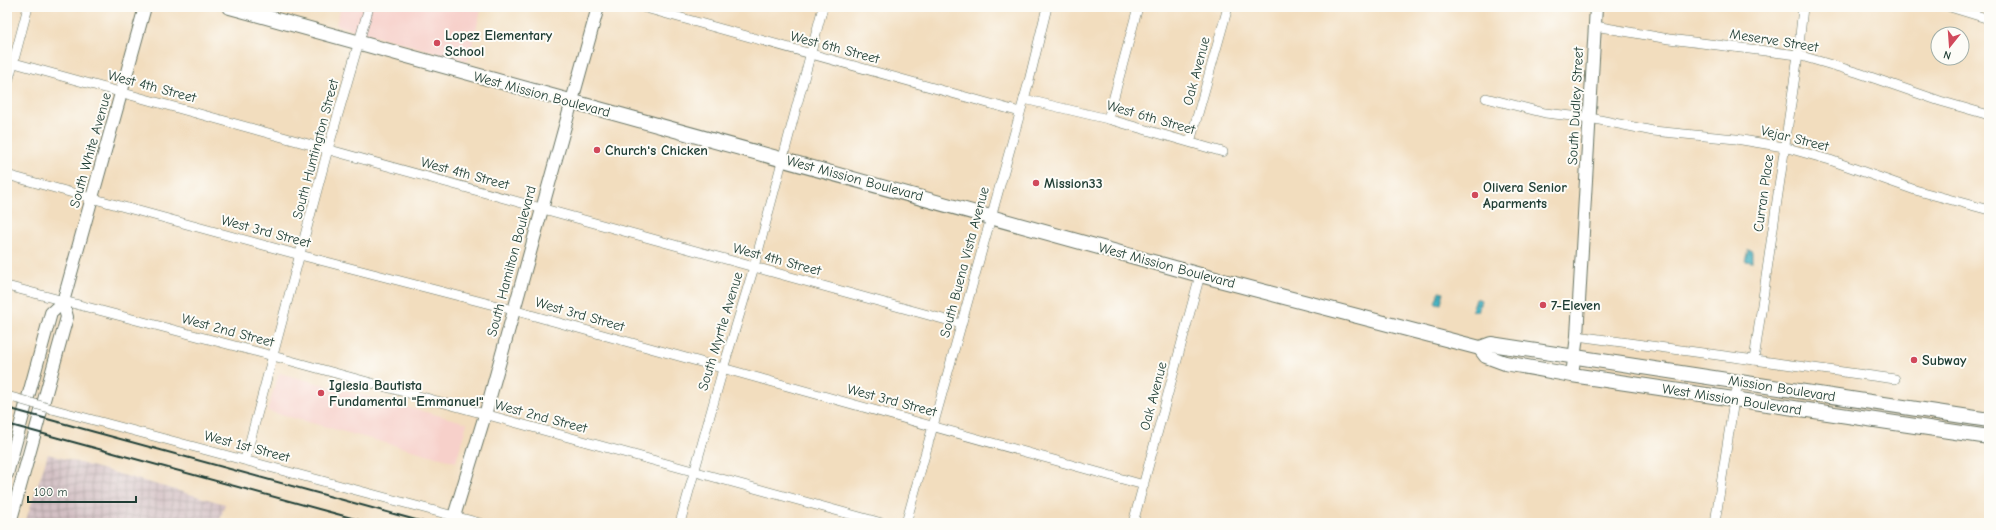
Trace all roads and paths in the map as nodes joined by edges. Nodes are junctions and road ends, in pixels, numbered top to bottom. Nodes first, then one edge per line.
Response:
1 (28, 7) edge
2 (145, 7) edge
3 (230, 7) edge
4 (369, 7) edge
5 (598, 7) edge
6 (642, 7) edge
7 (823, 7) edge
8 (1047, 7) edge
9 (1138, 7) edge
10 (1228, 7) edge
11 (1596, 7) edge
12 (1803, 7) edge
13 (1950, 7) edge
14 (1989, 19) edge
15 (1595, 26) junction
16 (359, 44) junction
17 (810, 55) junction
18 (1798, 55) junction
19 (10, 62) edge
20 (7, 86) edge
21 (122, 92) junction
22 (1486, 98) dead end
23 (1024, 99) junction
24 (571, 102) junction
25 (1020, 112) junction
26 (1989, 115) edge
27 (1590, 118) junction
28 (1108, 119) junction
29 (1190, 142) junction
30 (1784, 147) junction
31 (328, 149) junction
32 (1223, 152) dead end
33 (782, 158) junction
34 (7, 174) edge
35 (92, 199) junction
36 (541, 208) junction
37 (1989, 210) edge
38 (990, 216) junction
39 (300, 255) junction
40 (754, 267) junction
41 (1200, 275) junction
42 (7, 286) edge
43 (63, 302) junction
44 (513, 310) junction
45 (961, 324) junction
46 (1577, 336) junction
47 (1480, 348) junction
48 (273, 356) junction
49 (1574, 357) junction
50 (1754, 360) junction
51 (723, 368) junction
52 (1572, 375) junction
53 (1894, 379) dead end
54 (1739, 382) junction
55 (7, 396) edge
56 (1734, 400) junction
57 (484, 415) junction
58 (1989, 420) edge
59 (934, 426) junction
60 (1989, 437) edge
61 (245, 460) junction
62 (694, 472) junction
63 (7, 474) edge
64 (1144, 485) junction
65 (453, 519) edge
66 (10, 523) edge
67 (480, 523) edge
68 (680, 523) edge
69 (882, 523) edge
70 (906, 523) edge
71 (1133, 523) edge
72 (1715, 523) edge

1 - 19 street
2 - 21 street, South White Avenue
3 - 16 main road, West Mission Boulevard
4 - 16 street, South Huntington Street
5 - 24 street, South Hamilton Boulevard
6 - 17 street, West 6th Street
7 - 17 street, South Myrtle Avenue
8 - 23 street, South Buena Vista Avenue
9 - 28 street
10 - 29 street, Oak Avenue
11 - 15 street, South Dudley Street
12 - 18 street, Curran Place
13 - 14 street
15 - 18 street, Meserve Street
15 - 27 street, South Dudley Street
16 - 24 main road, West Mission Boulevard
16 - 31 street, South Huntington Street
17 - 25 street, West 6th Street
17 - 33 street, South Myrtle Avenue
18 - 26 street, Meserve Street
18 - 30 street, Curran Place
19 - 20 street
19 - 21 street, West 4th Street
21 - 31 street, West 4th Street
21 - 35 street, South White Avenue
22 - 27 street, Vejar Street
23 - 25 street, South Buena Vista Avenue
23 - 28 street, West 6th Street
24 - 33 main road, West Mission Boulevard
24 - 36 street, South Hamilton Boulevard
25 - 38 street, South Buena Vista Avenue
27 - 30 street, Vejar Street
27 - 46 street, South Dudley Street
28 - 29 street, West 6th Street
29 - 32 street, West 6th Street
30 - 37 street, Vejar Street
30 - 50 street, Curran Place
31 - 36 street, West 4th Street
31 - 39 street, South Huntington Street
33 - 38 main road, West Mission Boulevard
33 - 40 street, South Myrtle Avenue
34 - 35 street, West 3rd Street
35 - 39 street, West 3rd Street
35 - 43 street, South White Avenue
36 - 40 street, West 4th Street
36 - 44 street, South Hamilton Boulevard
38 - 41 main road, West Mission Boulevard
38 - 45 street, South Buena Vista Avenue
39 - 44 street, West 3rd Street
39 - 48 street, South Huntington Street
40 - 45 street, West 4th Street
40 - 51 street, South Myrtle Avenue
41 - 47 main road, West Mission Boulevard
41 - 64 street, Oak Avenue
42 - 43 street, West 2nd Street
43 - 48 street, West 2nd Street
43 - 63 street, South White Avenue
43 - 66 street, South White Avenue
44 - 51 street, West 3rd Street
44 - 57 street, South Hamilton Boulevard
45 - 59 street, South Buena Vista Avenue
46 - 49 street, South Dudley Street
46 - 50 street
47 - 49 main road, West Mission Boulevard
47 - 52 main road, West Mission Boulevard
48 - 57 street, West 2nd Street
48 - 61 street, South Huntington Street
49 - 52 street, South Dudley Street
49 - 54 main road, Mission Boulevard
50 - 53 street
51 - 59 street, West 3rd Street
51 - 62 street, South Myrtle Avenue
52 - 56 main road, West Mission Boulevard
54 - 56 street
54 - 58 main road, Mission Boulevard
55 - 61 street, West 1st Street, bridge
56 - 60 main road, West Mission Boulevard
56 - 72 street
57 - 62 street, West 2nd Street
57 - 65 street, South Hamilton Boulevard
59 - 64 street, West 3rd Street
59 - 70 street, South Buena Vista Avenue
61 - 65 street, West 1st Street
62 - 68 street, South Myrtle Avenue
62 - 69 street, West 2nd Street
64 - 71 street, Oak Avenue
65 - 67 street, West 1st Street

